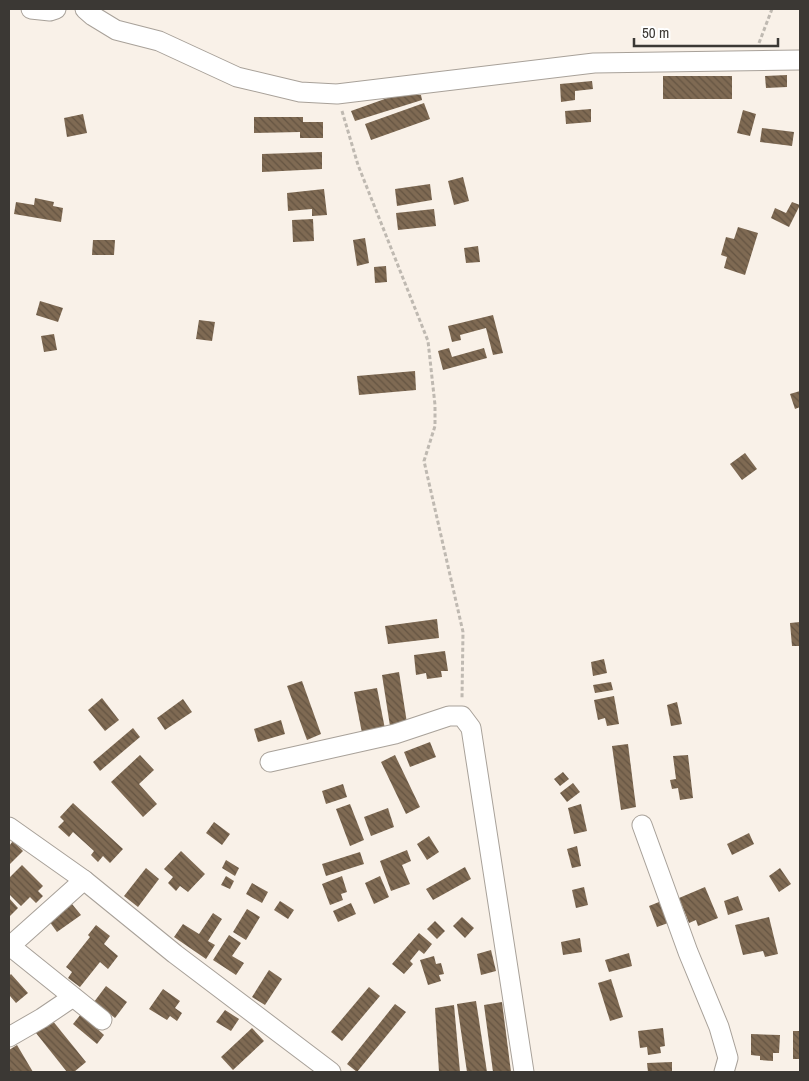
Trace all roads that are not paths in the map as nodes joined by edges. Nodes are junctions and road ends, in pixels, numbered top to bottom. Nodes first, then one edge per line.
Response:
1 (31, 9) edge
2 (56, 9) edge
3 (85, 9) edge
4 (800, 60) edge
5 (270, 762) dead end
6 (642, 825) dead end
7 (9, 827) edge
8 (84, 880) junction
9 (9, 947) edge
10 (73, 997) junction
11 (102, 1020) dead end
12 (9, 1037) edge
13 (330, 1072) edge
14 (524, 1072) edge
15 (724, 1072) edge

1 - 2 street
3 - 4 street
5 - 14 street
6 - 15 street
7 - 8 street
8 - 9 street
8 - 13 street
9 - 10 street
10 - 11 street
10 - 12 street

